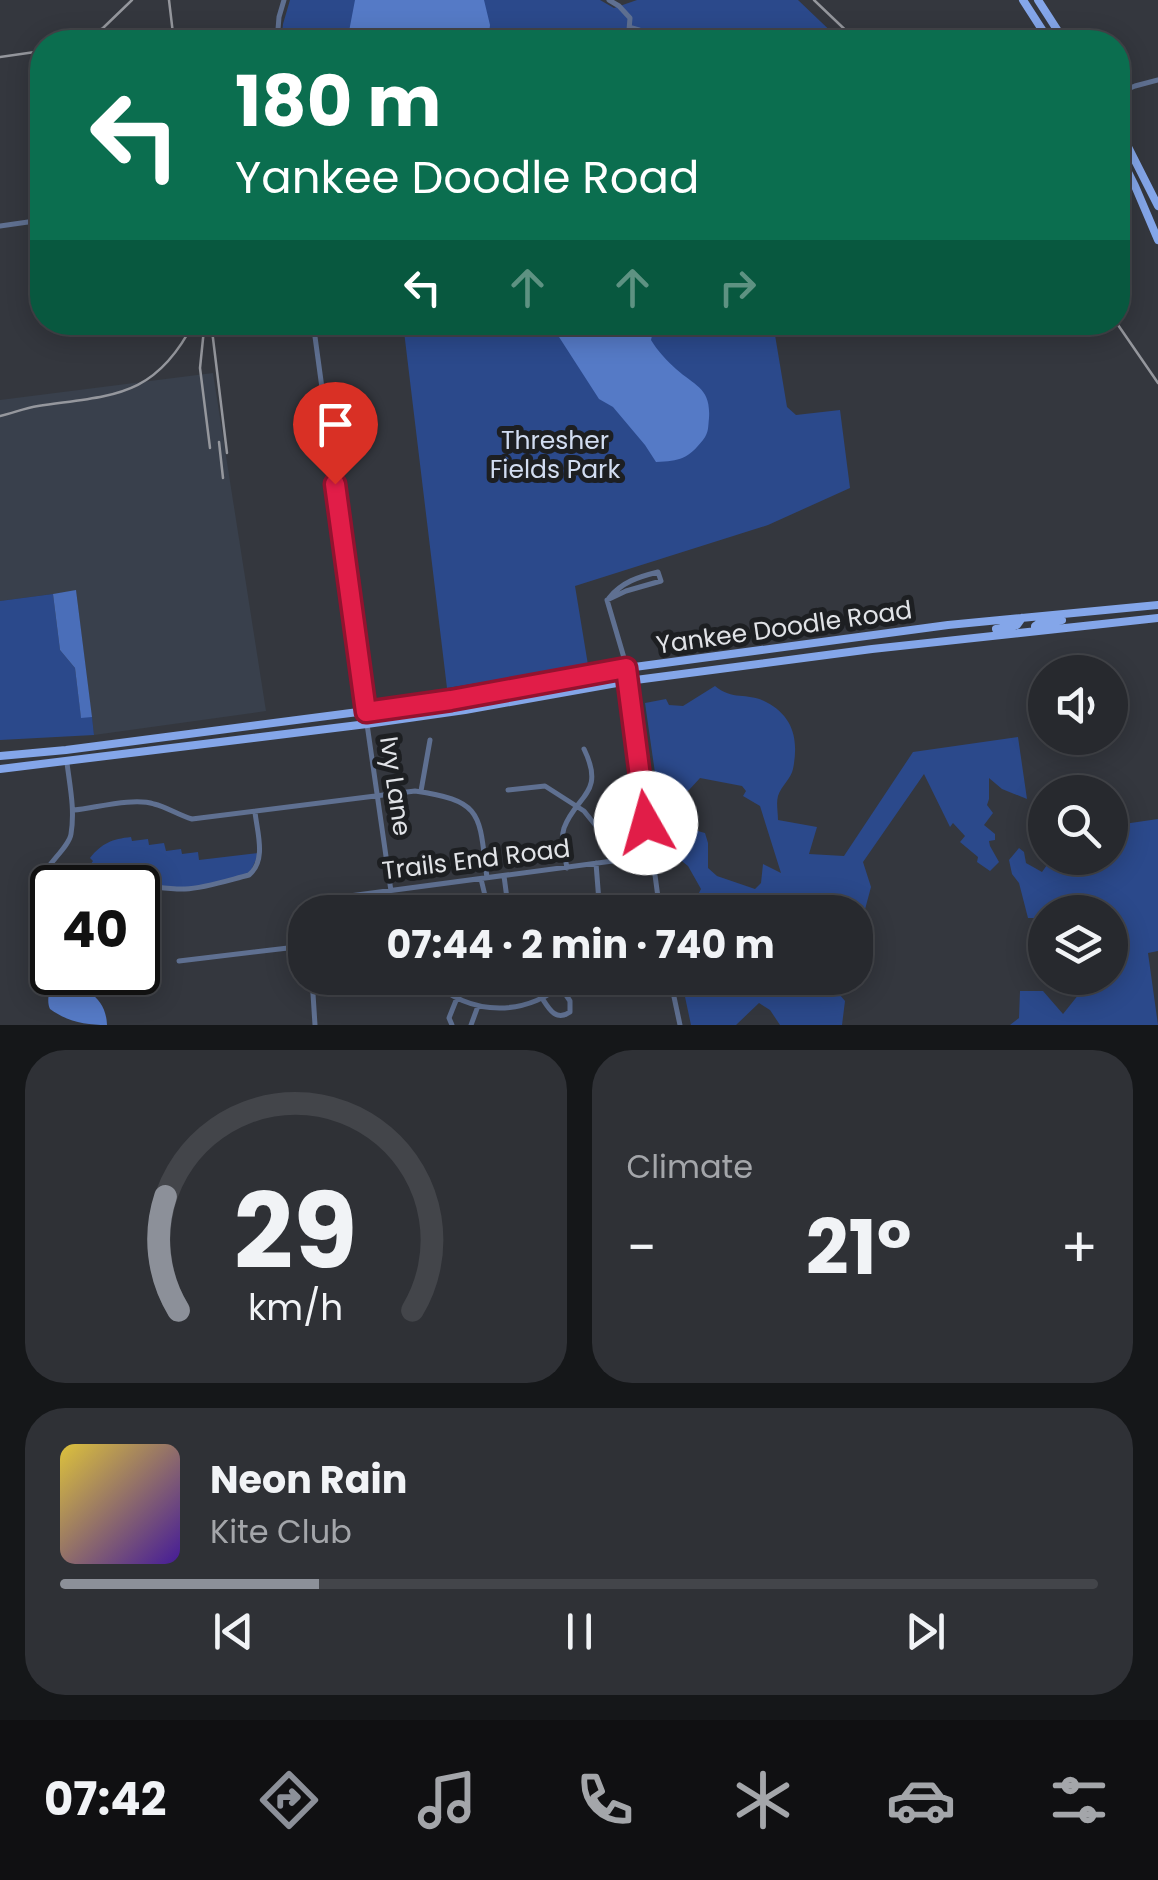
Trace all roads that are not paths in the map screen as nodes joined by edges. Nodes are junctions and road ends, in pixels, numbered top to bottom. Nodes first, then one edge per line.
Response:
1 (284, 0) edge
2 (609, 0) edge
3 (1022, 0) edge
4 (1038, 0) edge
5 (631, 27) junction
6 (278, 30) edge
7 (630, 30) edge
8 (639, 30) edge
9 (1042, 30) edge
10 (1057, 30) edge
11 (1158, 80) edge
12 (1130, 90) edge
13 (1130, 151) edge
14 (1130, 176) edge
15 (1158, 206) edge
16 (30, 222) edge
17 (0, 226) edge
18 (1158, 240) edge
19 (315, 335) edge
20 (607, 600) junction
21 (1158, 605) edge
22 (1145, 607) junction
23 (1022, 618) junction
24 (1158, 618) edge
25 (1035, 630) junction
26 (915, 644) junction
27 (626, 668) junction
28 (628, 681) junction
29 (451, 700) junction
30 (366, 712) junction
31 (368, 724) junction
32 (254, 738) junction
33 (430, 740) dead end
34 (584, 748) dead end
35 (0, 756) edge
36 (67, 762) junction
37 (0, 770) edge
38 (508, 790) dead end
39 (420, 792) junction
40 (378, 796) junction
41 (578, 808) junction
42 (74, 810) junction
43 (255, 812) junction
44 (605, 837) dead end
45 (651, 856) junction
46 (596, 863) junction
47 (49, 865) edge
48 (567, 868) junction
49 (504, 875) junction
50 (484, 878) junction
51 (160, 886) edge
52 (390, 890) junction
53 (355, 895) edge
54 (391, 895) edge
55 (486, 895) edge
56 (507, 895) edge
57 (599, 895) edge
58 (657, 895) edge
59 (288, 948) edge
60 (179, 961) dead end
61 (313, 995) edge
62 (452, 995) edge
63 (546, 995) edge
64 (566, 995) edge
65 (674, 995) edge
66 (457, 998) junction
67 (542, 998) junction
68 (478, 1006) junction
69 (315, 1025) edge
70 (452, 1025) edge
71 (471, 1025) edge
72 (680, 1025) edge

1 - 6 street
2 - 5 street
3 - 9 main road
4 - 10 main road
5 - 7 street
5 - 8 street
11 - 12 street
13 - 15 main road
14 - 18 main road
16 - 17 street
19 - 30 street
20 - 20 street
20 - 27 street
21 - 22 main road, Yankee Doodle Road
22 - 23 main road, Yankee Doodle Road
22 - 25 main road
23 - 26 main road
23 - 27 main road, Yankee Doodle Road
24 - 25 main road, Yankee Doodle Road
25 - 26 main road, Yankee Doodle Road
26 - 28 main road, Yankee Doodle Road
27 - 28 street
27 - 29 main road, Yankee Doodle Road
28 - 31 main road, Yankee Doodle Road
28 - 45 street
29 - 30 main road, Yankee Doodle Road
29 - 31 main road
30 - 32 main road
30 - 35 main road, Yankee Doodle Road
31 - 32 main road, Yankee Doodle Road
31 - 40 street, Ivy Lane
32 - 36 main road, Yankee Doodle Road
33 - 39 street
34 - 41 street
36 - 37 main road, Yankee Doodle Road
36 - 42 street
38 - 41 street
39 - 40 street
39 - 50 street
40 - 43 street
40 - 52 street, Ivy Lane
41 - 44 street
41 - 48 street
42 - 43 street
42 - 47 street
43 - 51 street
45 - 46 street, Trails End Road
45 - 58 street
46 - 48 street, Trails End Road
46 - 57 street
48 - 49 street, Trails End Road
49 - 50 street, Trails End Road
49 - 56 street
50 - 52 street, Trails End Road
50 - 55 street
52 - 53 street, Trails End Road
52 - 54 street, Ivy Lane
59 - 60 street
61 - 69 street
62 - 66 street
63 - 67 street
64 - 67 street
65 - 72 street
66 - 68 street
66 - 70 street
67 - 68 street
68 - 71 street

